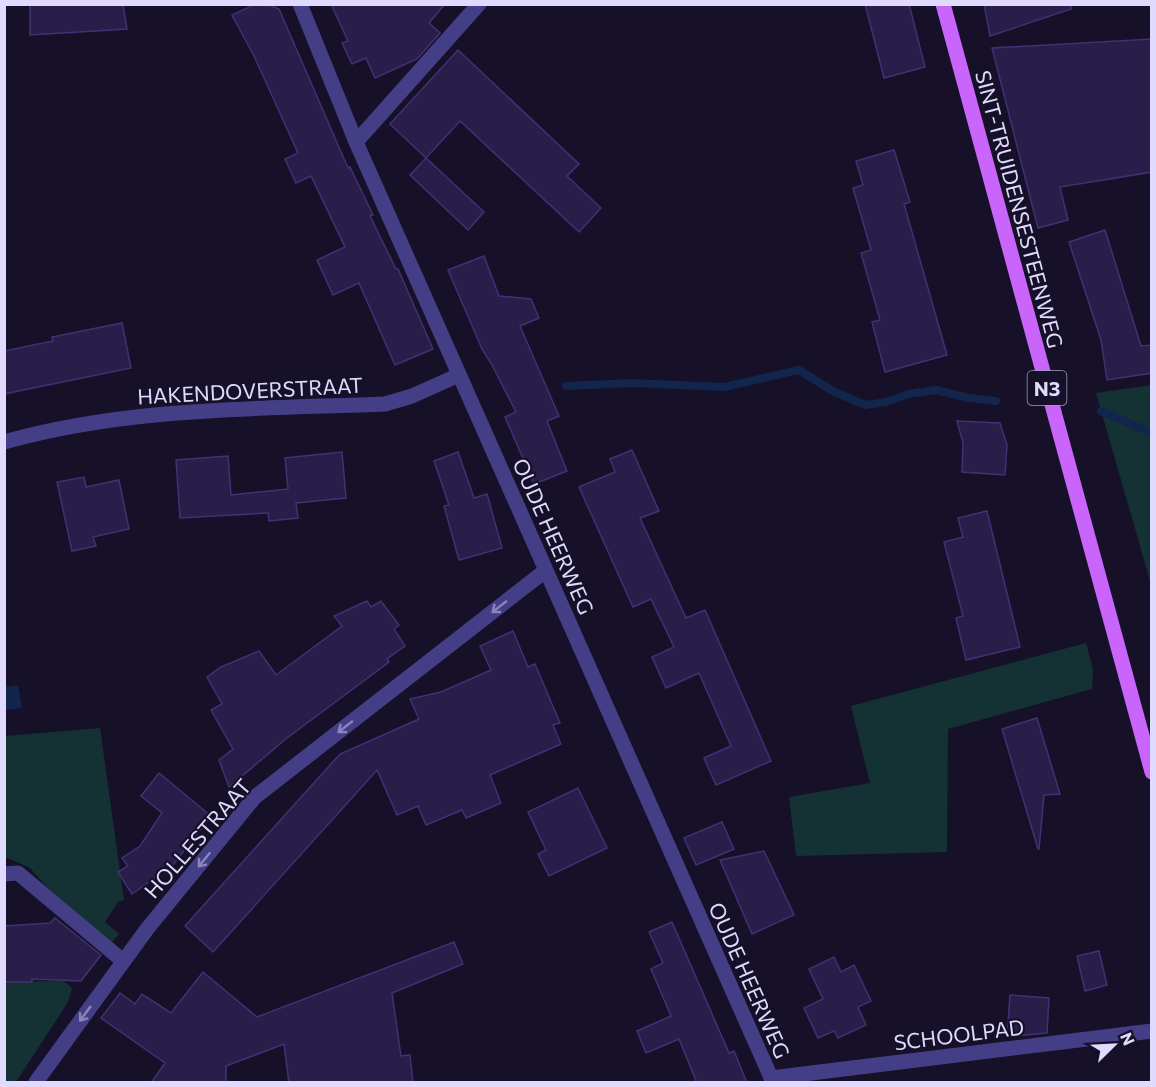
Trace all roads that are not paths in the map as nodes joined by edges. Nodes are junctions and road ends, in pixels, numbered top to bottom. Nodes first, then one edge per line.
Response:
1 (300, 4) edge
2 (480, 4) edge
3 (943, 4) edge
4 (356, 142) junction
5 (459, 375) junction
6 (4, 442) edge
7 (545, 571) junction
8 (1152, 772) edge
9 (4, 874) edge
10 (123, 961) junction
11 (1152, 1031) edge
12 (772, 1080) edge
13 (36, 1083) edge

1 - 4 street, OUDE HEERWEG
2 - 4 street
3 - 8 main road, SINT-TRUIDENSESTEENWEG / N3
4 - 5 street, OUDE HEERWEG
5 - 6 street, HAKENDOVERSTRAAT
5 - 7 street, OUDE HEERWEG
7 -> 10 street, HOLLESTRAAT
7 - 12 street, OUDE HEERWEG
9 - 10 street
10 -> 13 street, HOLLESTRAAT
11 - 12 street, SCHOOLPAD

